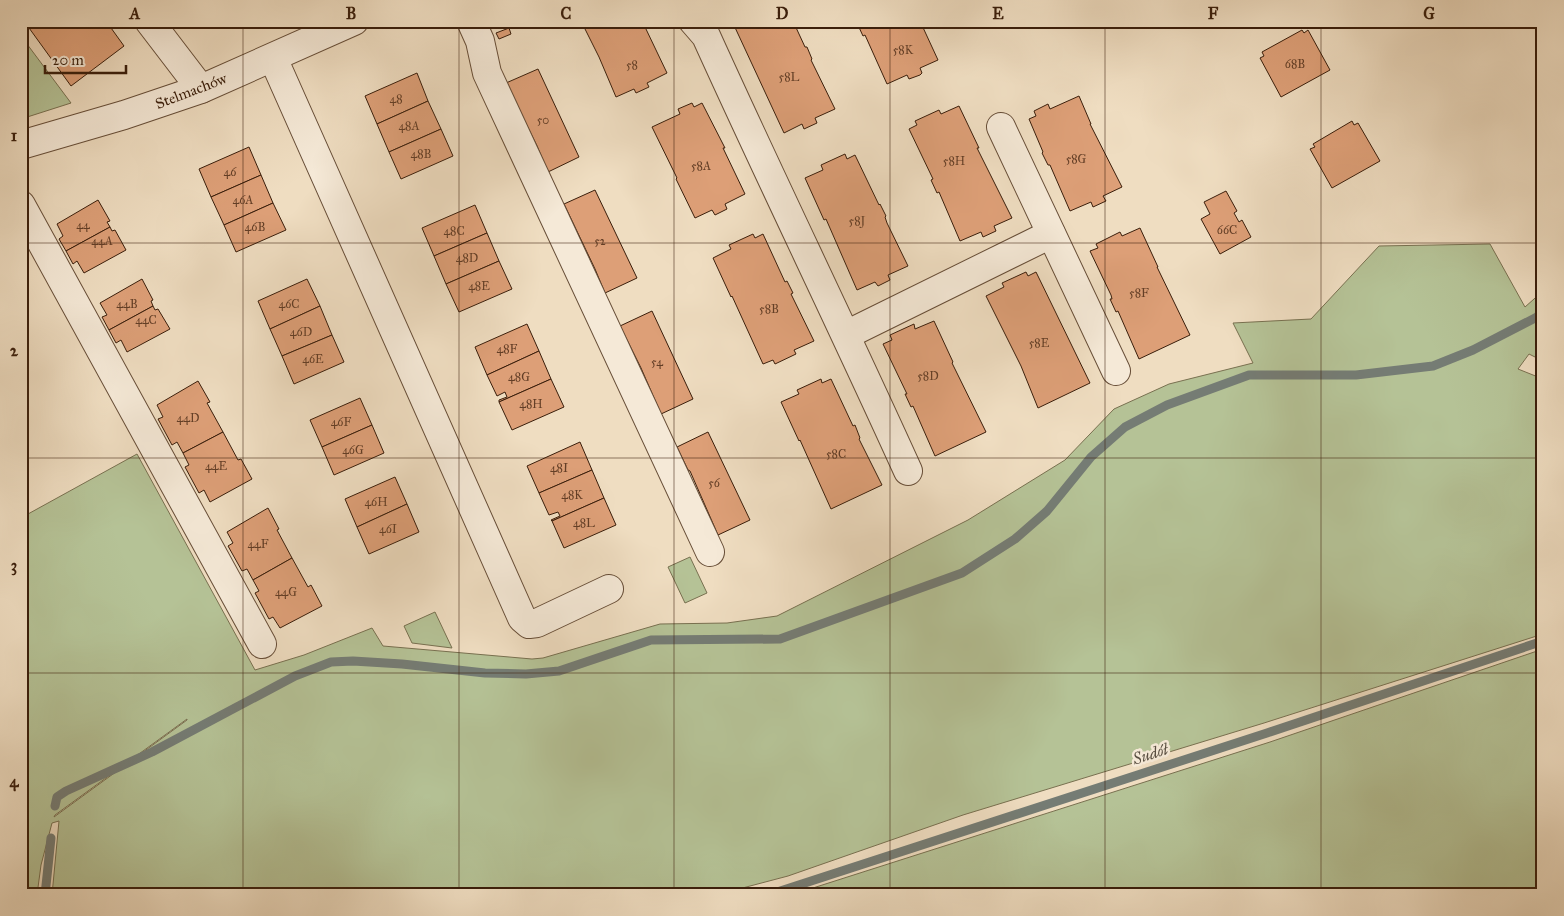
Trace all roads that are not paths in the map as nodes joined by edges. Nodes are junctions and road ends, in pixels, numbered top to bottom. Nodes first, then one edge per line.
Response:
1 (149, 21) edge
2 (354, 21) edge
3 (471, 21) edge
4 (693, 21) edge
5 (272, 58) junction
6 (200, 89) junction
7 (1001, 127) dead end
8 (21, 145) edge
9 (21, 205) edge
10 (1051, 234) junction
11 (846, 335) junction
12 (1116, 371) dead end
13 (908, 471) dead end
14 (710, 552) dead end
15 (609, 589) dead end
16 (262, 644) dead end

1 - 6 street
2 - 5 street, Stelmachów
3 - 14 street
4 - 11 street
5 - 6 street, Stelmachów
5 - 15 street
6 - 8 street, Stelmachów
7 - 10 street
9 - 16 street
10 - 11 street
10 - 12 street
11 - 13 street

